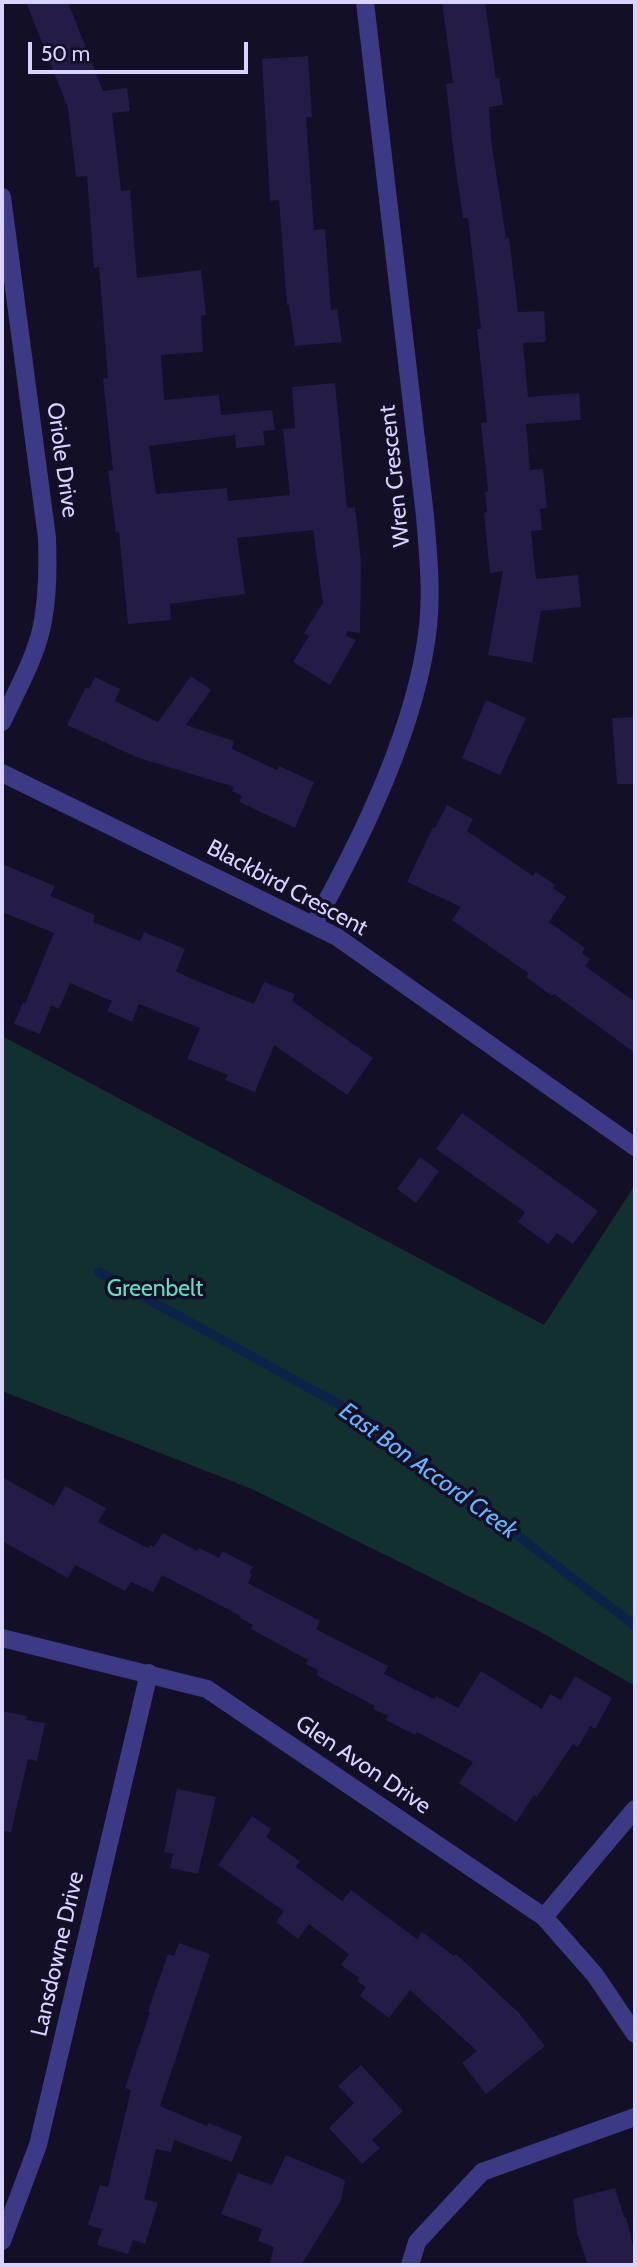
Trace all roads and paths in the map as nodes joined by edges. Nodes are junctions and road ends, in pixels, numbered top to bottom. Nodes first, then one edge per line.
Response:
1 (365, 2) edge
2 (2, 197) edge
3 (2, 722) edge
4 (2, 773) edge
5 (314, 924) junction
6 (635, 1147) edge
7 (2, 1638) edge
8 (149, 1673) junction
9 (635, 1809) edge
10 (544, 1917) junction
11 (635, 2035) edge
12 (635, 2117) edge
13 (2, 2242) edge
14 (410, 2265) edge

1 - 5 street, Wren Crescent
2 - 3 street, Oriole Drive
4 - 5 street, Blackbird Crescent
5 - 6 street, Blackbird Crescent
7 - 8 street, Glen Avon Drive
8 - 10 street, Glen Avon Drive
8 - 13 street, Lansdowne Drive
9 - 10 street
10 - 11 street, Glen Avon Drive
12 - 14 street

